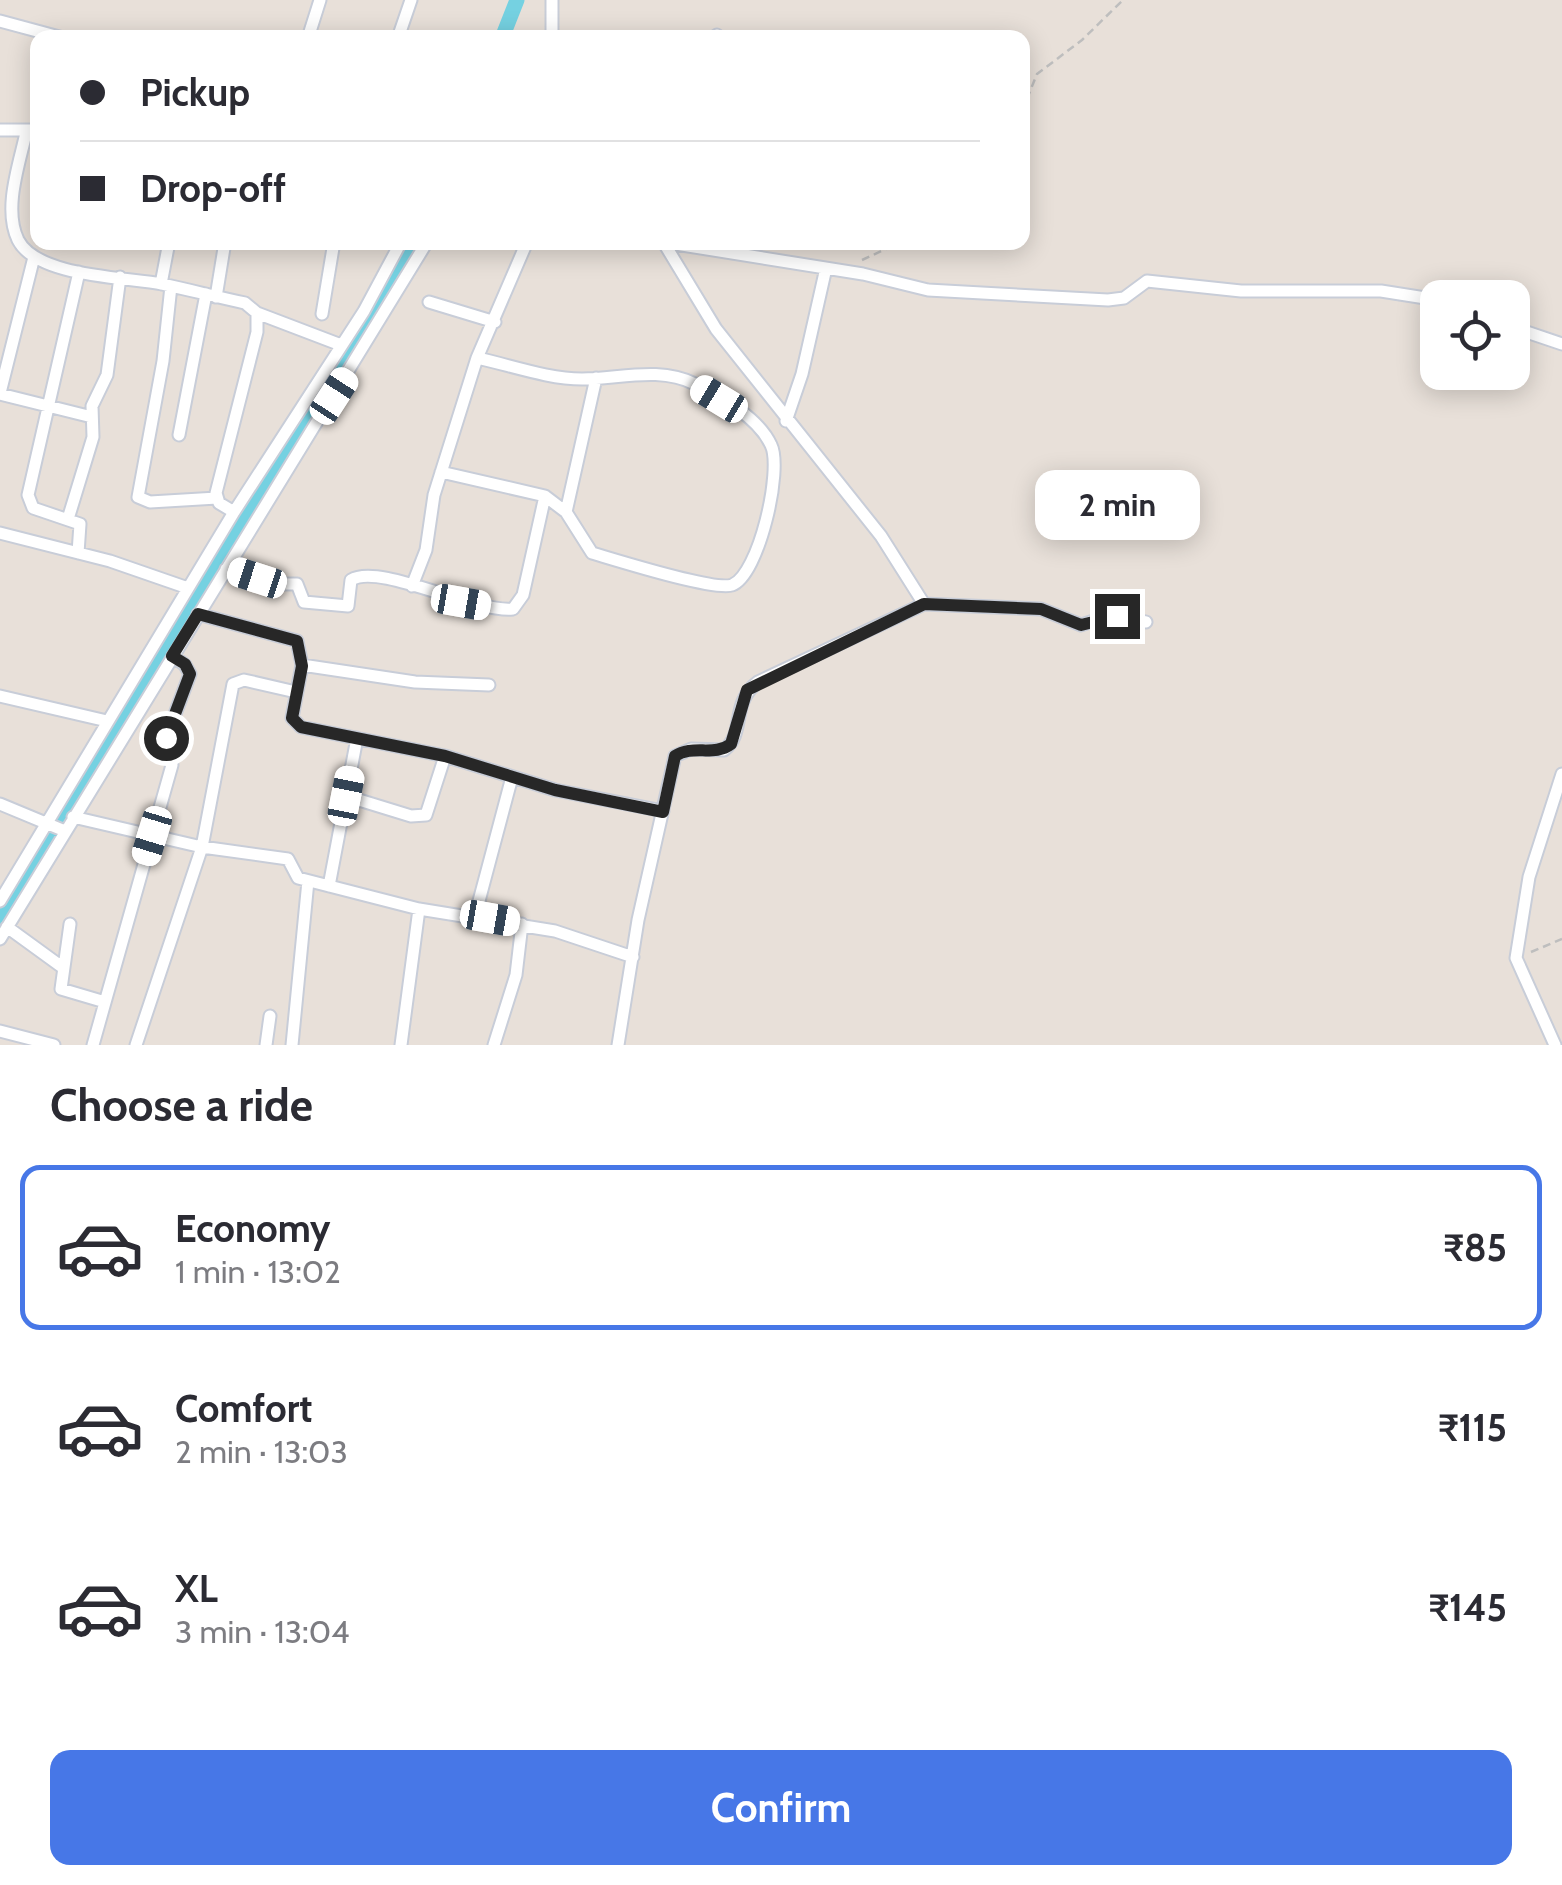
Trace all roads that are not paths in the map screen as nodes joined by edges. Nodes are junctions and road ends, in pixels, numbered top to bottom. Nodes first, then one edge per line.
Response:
1 (320, 0) edge
2 (412, 0) edge
3 (552, 0) edge
4 (0, 21) edge
5 (33, 30) edge
6 (311, 30) edge
7 (401, 30) edge
8 (552, 30) edge
9 (0, 130) edge
10 (30, 132) edge
11 (30, 142) edge
12 (168, 250) edge
13 (223, 250) edge
14 (333, 250) edge
15 (396, 250) edge
16 (423, 250) edge
17 (523, 250) edge
18 (675, 250) edge
19 (714, 250) edge
20 (34, 257) junction
21 (832, 269) junction
22 (79, 272) junction
23 (120, 277) junction
24 (166, 285) junction
25 (211, 296) junction
26 (1420, 297) edge
27 (428, 302) dead end
28 (258, 313) junction
29 (322, 314) dead end
30 (495, 322) junction
31 (1530, 333) edge
32 (1562, 344) edge
33 (341, 345) junction
34 (477, 358) junction
35 (596, 378) junction
36 (0, 393) edge
37 (49, 406) junction
38 (92, 418) junction
39 (786, 421) junction
40 (179, 435) dead end
41 (441, 472) junction
42 (545, 496) junction
43 (217, 498) junction
44 (234, 512) junction
45 (566, 512) junction
46 (68, 519) junction
47 (0, 533) edge
48 (78, 553) junction
49 (226, 568) junction
50 (412, 586) junction
51 (188, 588) junction
52 (924, 604) junction
53 (198, 614) junction
54 (1146, 622) dead end
55 (172, 656) junction
56 (302, 666) junction
57 (489, 684) dead end
58 (296, 692) junction
59 (0, 696) edge
60 (107, 721) junction
61 (357, 738) junction
62 (445, 756) junction
63 (1562, 774) edge
64 (512, 777) junction
65 (346, 796) junction
66 (0, 804) edge
67 (663, 812) junction
68 (72, 817) junction
69 (57, 827) junction
70 (152, 836) junction
71 (202, 847) junction
72 (308, 881) junction
73 (329, 886) junction
74 (0, 901) edge
75 (419, 909) junction
76 (475, 916) junction
77 (70, 924) dead end
78 (522, 924) junction
79 (4, 933) edge
80 (633, 957) junction
81 (62, 967) junction
82 (105, 1002) junction
83 (270, 1016) dead end
84 (0, 1031) edge
85 (54, 1045) edge
86 (93, 1045) edge
87 (136, 1045) edge
88 (266, 1045) edge
89 (292, 1045) edge
90 (400, 1045) edge
91 (494, 1045) edge
92 (618, 1045) edge
93 (1555, 1045) edge

1 - 6 street
2 - 7 street
3 - 8 street
4 - 5 street
9 - 10 street
11 - 20 street
12 - 24 street
13 - 25 street
14 - 29 street
15 - 33 street
16 - 49 street
17 - 30 street
18 - 39 street
19 - 21 street
20 - 22 street
20 - 36 street
21 - 26 street
21 - 39 street
22 - 23 street
22 - 37 street
23 - 24 street
23 - 38 street
24 - 25 street
24 - 43 street
25 - 28 street
25 - 40 street
27 - 30 street
28 - 33 street
28 - 43 street
30 - 34 street
31 - 32 street
33 - 44 street
34 - 35 street
34 - 41 street
35 - 45 street
35 - 45 street
36 - 37 street
37 - 38 street
37 - 46 street
38 - 46 street
39 - 52 street
41 - 42 street
41 - 50 street
42 - 45 street
42 - 50 street
43 - 44 street
44 - 51 street
46 - 48 street
47 - 48 street
48 - 51 street
49 - 50 street
49 - 53 street
51 - 60 street
52 - 54 street
52 - 67 street
53 - 55 street
53 - 56 street
55 - 68 street
55 - 70 street
56 - 57 street
56 - 58 street
58 - 61 street
58 - 71 street
59 - 60 street
60 - 69 street
61 - 62 street
61 - 65 street
62 - 64 street
62 - 65 street
63 - 93 street
64 - 67 street
64 - 76 street
65 - 73 street
66 - 69 street
67 - 80 street
68 - 69 street
68 - 70 street
69 - 74 street
69 - 79 street
70 - 71 street
70 - 82 street
71 - 72 street
71 - 87 street
72 - 73 street
72 - 89 street
73 - 75 street
75 - 76 street
75 - 90 street
76 - 78 street
77 - 81 street
78 - 80 street
78 - 91 street
79 - 81 street
80 - 92 street
81 - 82 street
82 - 86 street
83 - 88 street
84 - 85 street

